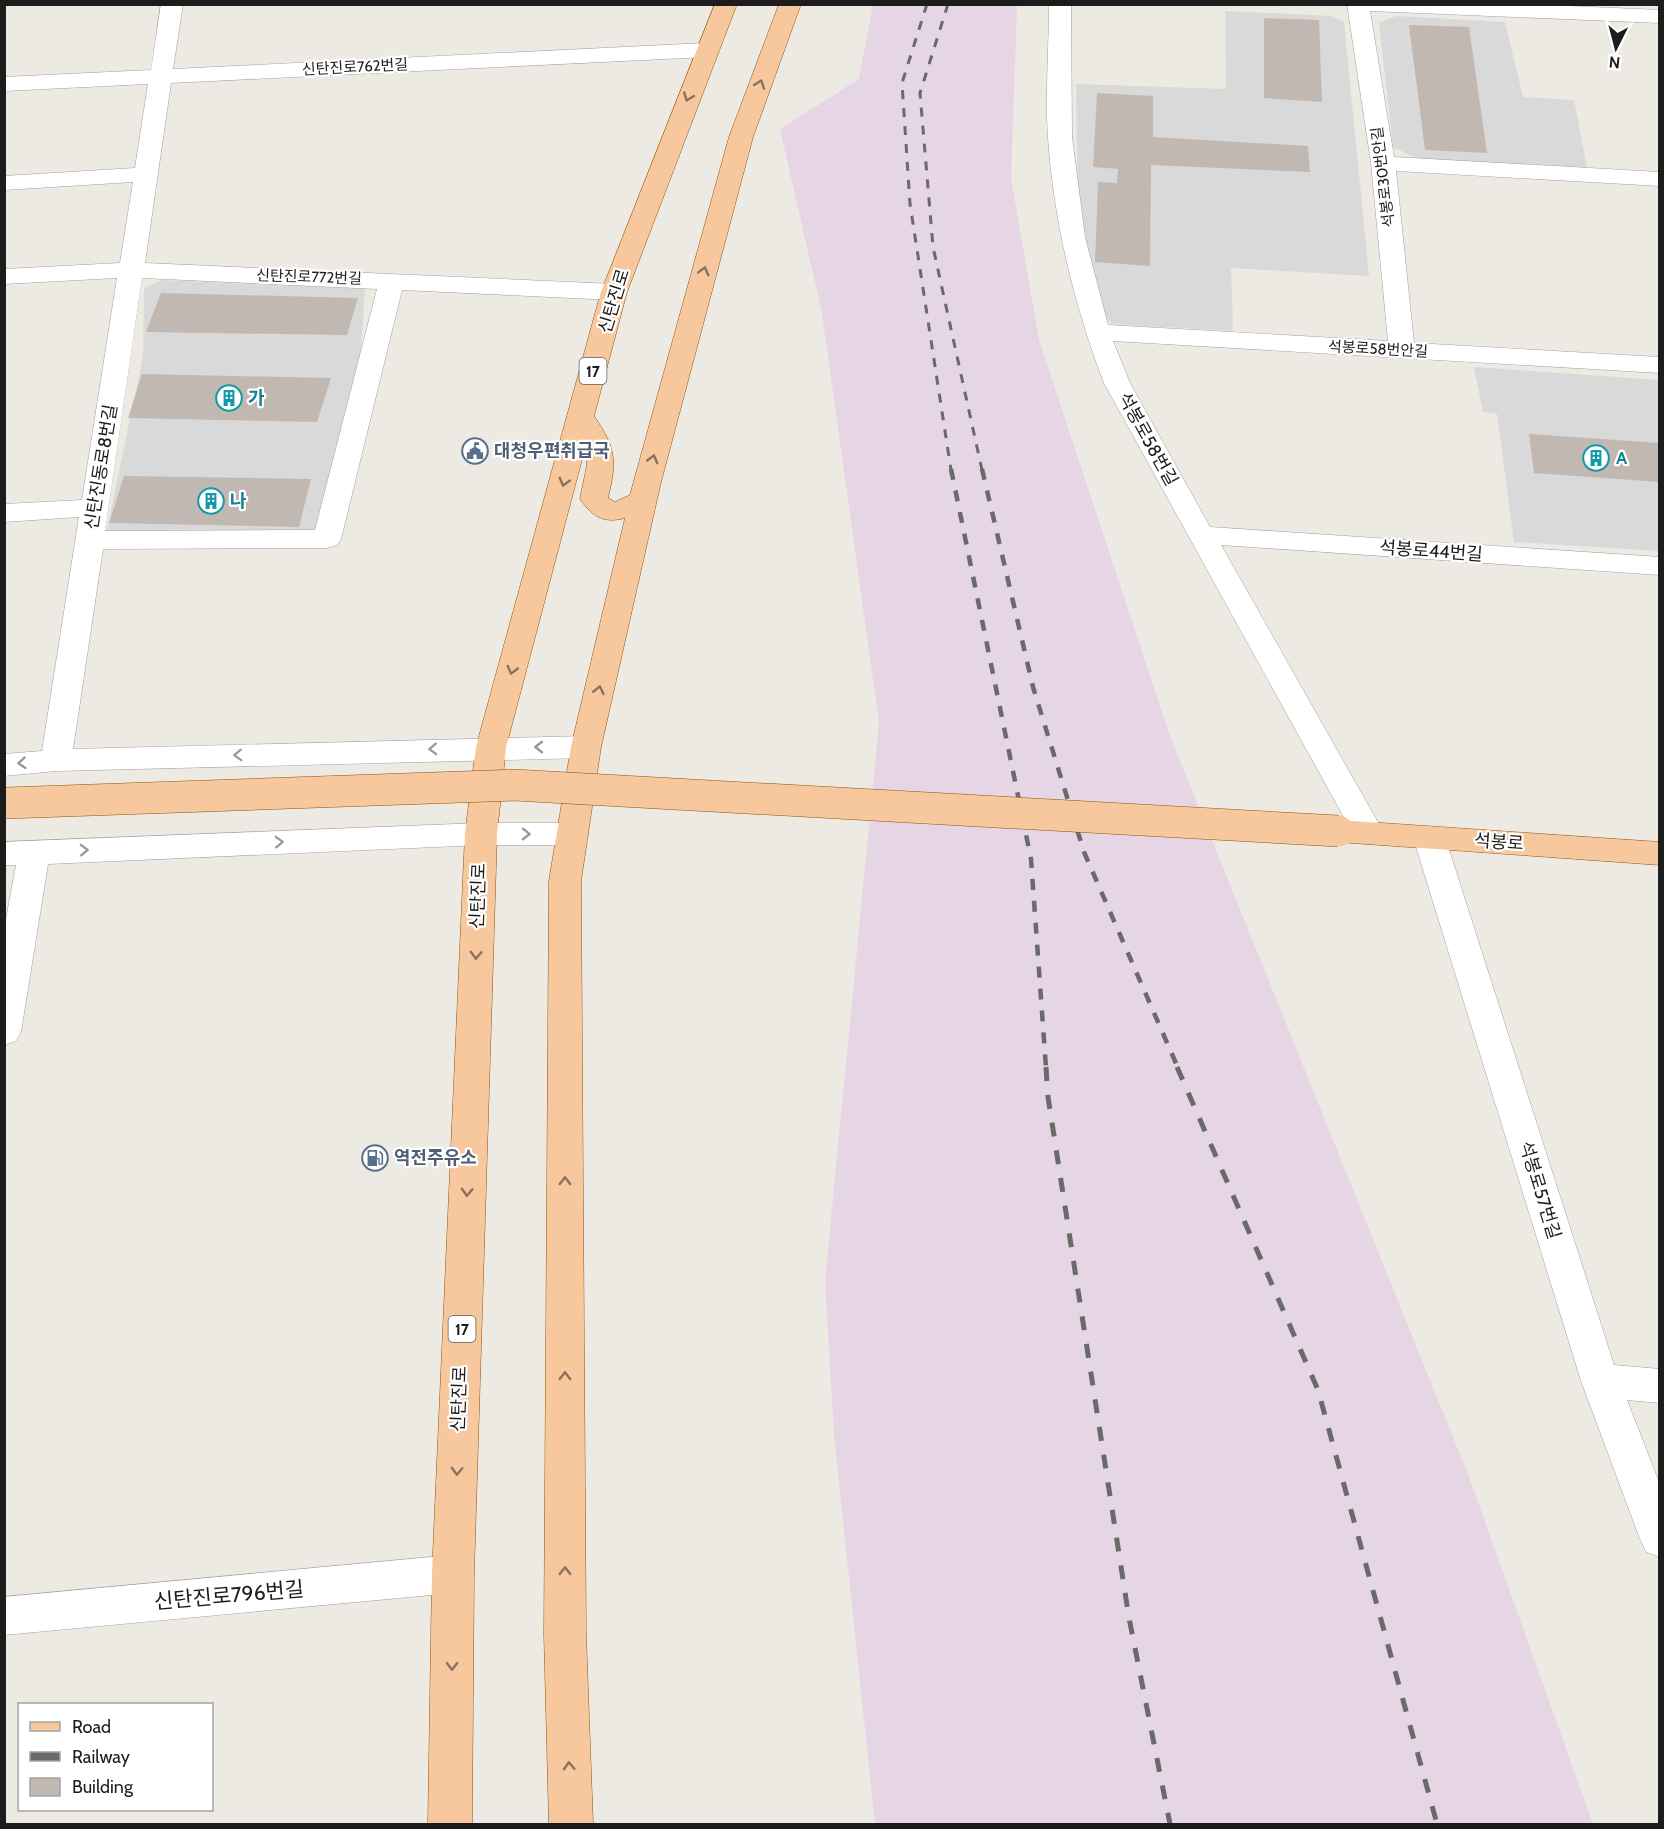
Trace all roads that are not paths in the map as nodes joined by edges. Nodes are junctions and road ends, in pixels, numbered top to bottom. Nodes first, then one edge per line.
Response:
1 (172, 4) edge
2 (726, 4) edge
3 (790, 4) edge
4 (1060, 4) edge
5 (1360, 4) edge
6 (1659, 17) edge
7 (706, 50) junction
8 (161, 76) junction
9 (4, 84) edge
10 (1383, 163) junction
11 (146, 174) junction
12 (1659, 179) edge
13 (4, 183) edge
14 (131, 270) junction
15 (4, 277) edge
16 (393, 280) junction
17 (614, 292) junction
18 (1097, 332) junction
19 (1402, 350) junction
20 (1659, 365) edge
21 (581, 417) junction
22 (642, 500) junction
23 (95, 508) junction
24 (4, 513) edge
25 (1203, 536) junction
26 (90, 540) junction
27 (1659, 566) edge
28 (491, 747) junction
29 (586, 747) junction
30 (56, 760) junction
31 (4, 765) edge
32 (5, 803) edge
33 (1353, 832) junction
34 (481, 834) junction
35 (572, 834) junction
36 (1429, 837) junction
37 (19, 853) edge
38 (1659, 854) edge
39 (4, 1032) edge
40 (1600, 1381) junction
41 (1659, 1386) edge
42 (1659, 1539) edge
43 (453, 1575) junction
44 (4, 1616) edge
45 (450, 1824) edge
46 (571, 1824) edge

1 - 8 street, 신탄진동로8번길
2 - 7 main road, 신탄진로 / 17
22 -> 3 main road
4 - 18 street, 석봉로58번길
5 - 6 street, 석봉로30번안길
5 - 10 street, 석봉로30번안길
7 - 8 street, 신탄진로762번길
7 -> 17 main road, 신탄진로 / 17
8 - 9 street, 신탄진로762번길
8 - 11 street, 신탄진동로8번길
10 - 12 street
10 - 19 street, 석봉로30번안길
11 - 13 street
11 - 14 street, 신탄진동로8번길
14 - 15 street, 신탄진로772번길
14 - 16 street, 신탄진로772번길
14 - 23 street, 신탄진동로8번길
16 - 17 street, 신탄진로772번길
16 - 26 street
17 - 21 main road, 신탄진로 / 17
18 - 19 street, 석봉로58번안길
18 - 25 street, 석봉로58번길
19 - 20 street, 석봉로58번안길
21 - 22 main road
21 -> 28 main road, 신탄진로 / 17
29 -> 22 main road
23 - 24 street
23 - 26 street, 신탄진동로8번길
25 - 27 street, 석봉로44번길
25 - 33 street, 석봉로58번길
26 - 30 street, 신탄진동로8번길
29 -> 28 street
28 -> 30 street
28 - 34 main road, 신탄진로 / 17
29 - 35 main road
30 -> 31 street
32 - 33 main road, 석봉로, bridge
33 - 36 main road, 석봉로
34 -> 35 street
37 -> 34 street
34 -> 43 main road, 신탄진로 / 17
46 -> 35 main road
36 - 38 main road, 석봉로
36 - 40 street, 석봉로57번길
37 - 39 street
40 - 41 street
40 - 42 street, 석봉로57번길
43 - 44 street, 신탄진로796번길
43 -> 45 main road, 신탄진로 / 17

